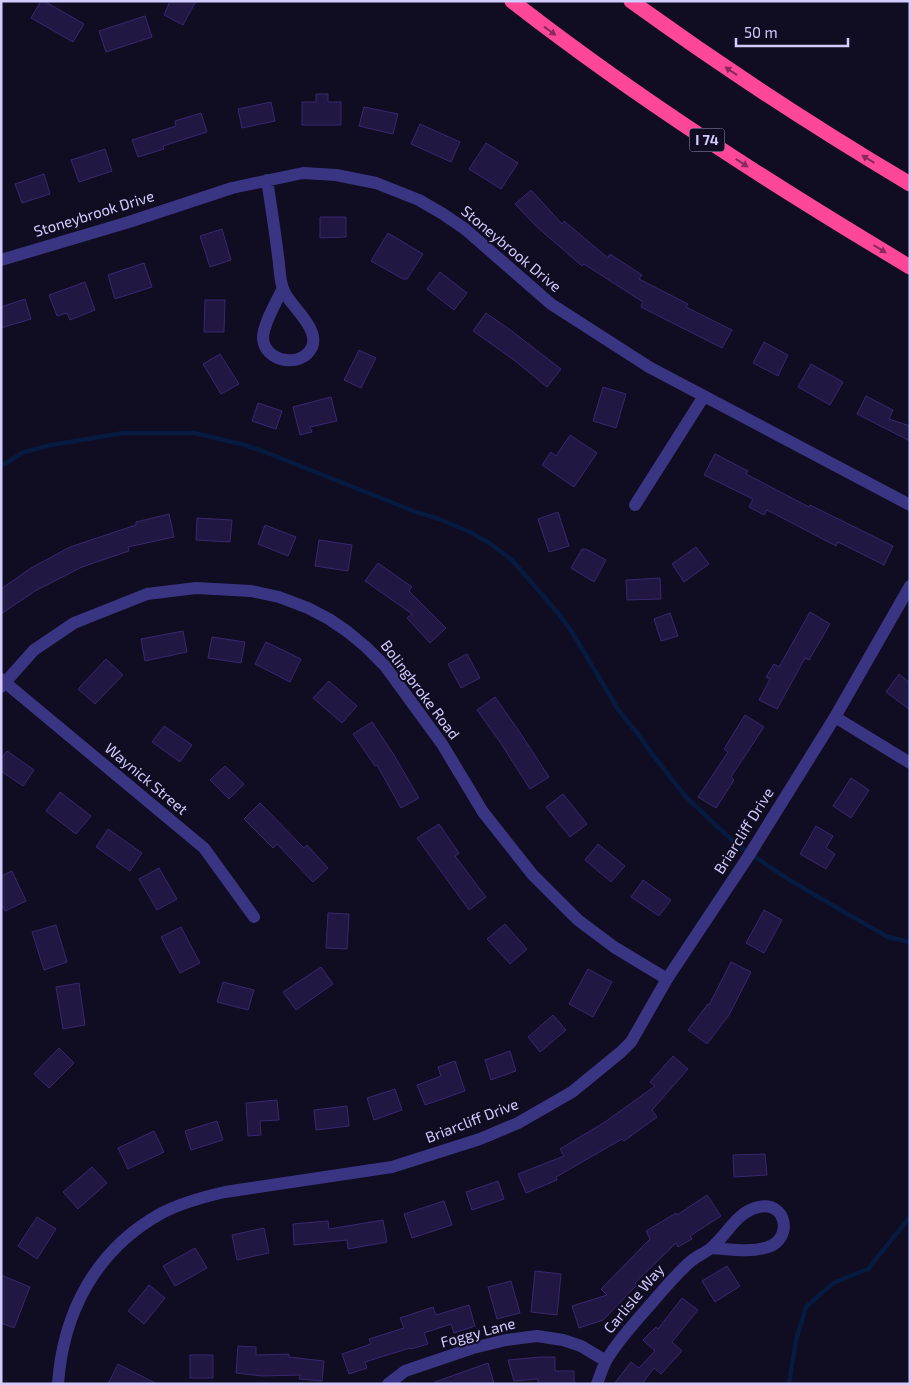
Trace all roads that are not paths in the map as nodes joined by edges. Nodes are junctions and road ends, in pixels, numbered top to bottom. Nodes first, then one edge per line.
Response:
1 (512, 1) edge
2 (631, 1) edge
3 (268, 180) junction
4 (910, 184) edge
5 (1, 260) edge
6 (910, 267) edge
7 (283, 288) junction
8 (704, 396) junction
9 (636, 505) dead end
10 (910, 505) edge
11 (910, 586) edge
12 (2, 683) edge
13 (835, 717) junction
14 (910, 763) edge
15 (254, 917) dead end
16 (667, 979) junction
17 (711, 1248) junction
18 (606, 1361) junction
19 (58, 1384) edge
20 (388, 1384) edge
21 (597, 1384) edge

1 -> 6 highway, I 74
4 -> 2 highway
3 - 5 street, Stoneybrook Drive
3 - 7 street
3 - 8 street, Stoneybrook Drive
7 - 7 street
8 - 9 street
8 - 10 street, Stoneybrook Drive
11 - 13 street, Briarcliff Drive
12 - 15 street, Waynick Street
12 - 16 street, Bolingbroke Road
13 - 14 street
13 - 16 street, Briarcliff Drive
16 - 19 street, Briarcliff Drive
17 - 17 street, Carlisle Way
17 - 18 street, Carlisle Way
18 - 20 street, Foggy Lane
18 - 21 street, Carlisle Way

